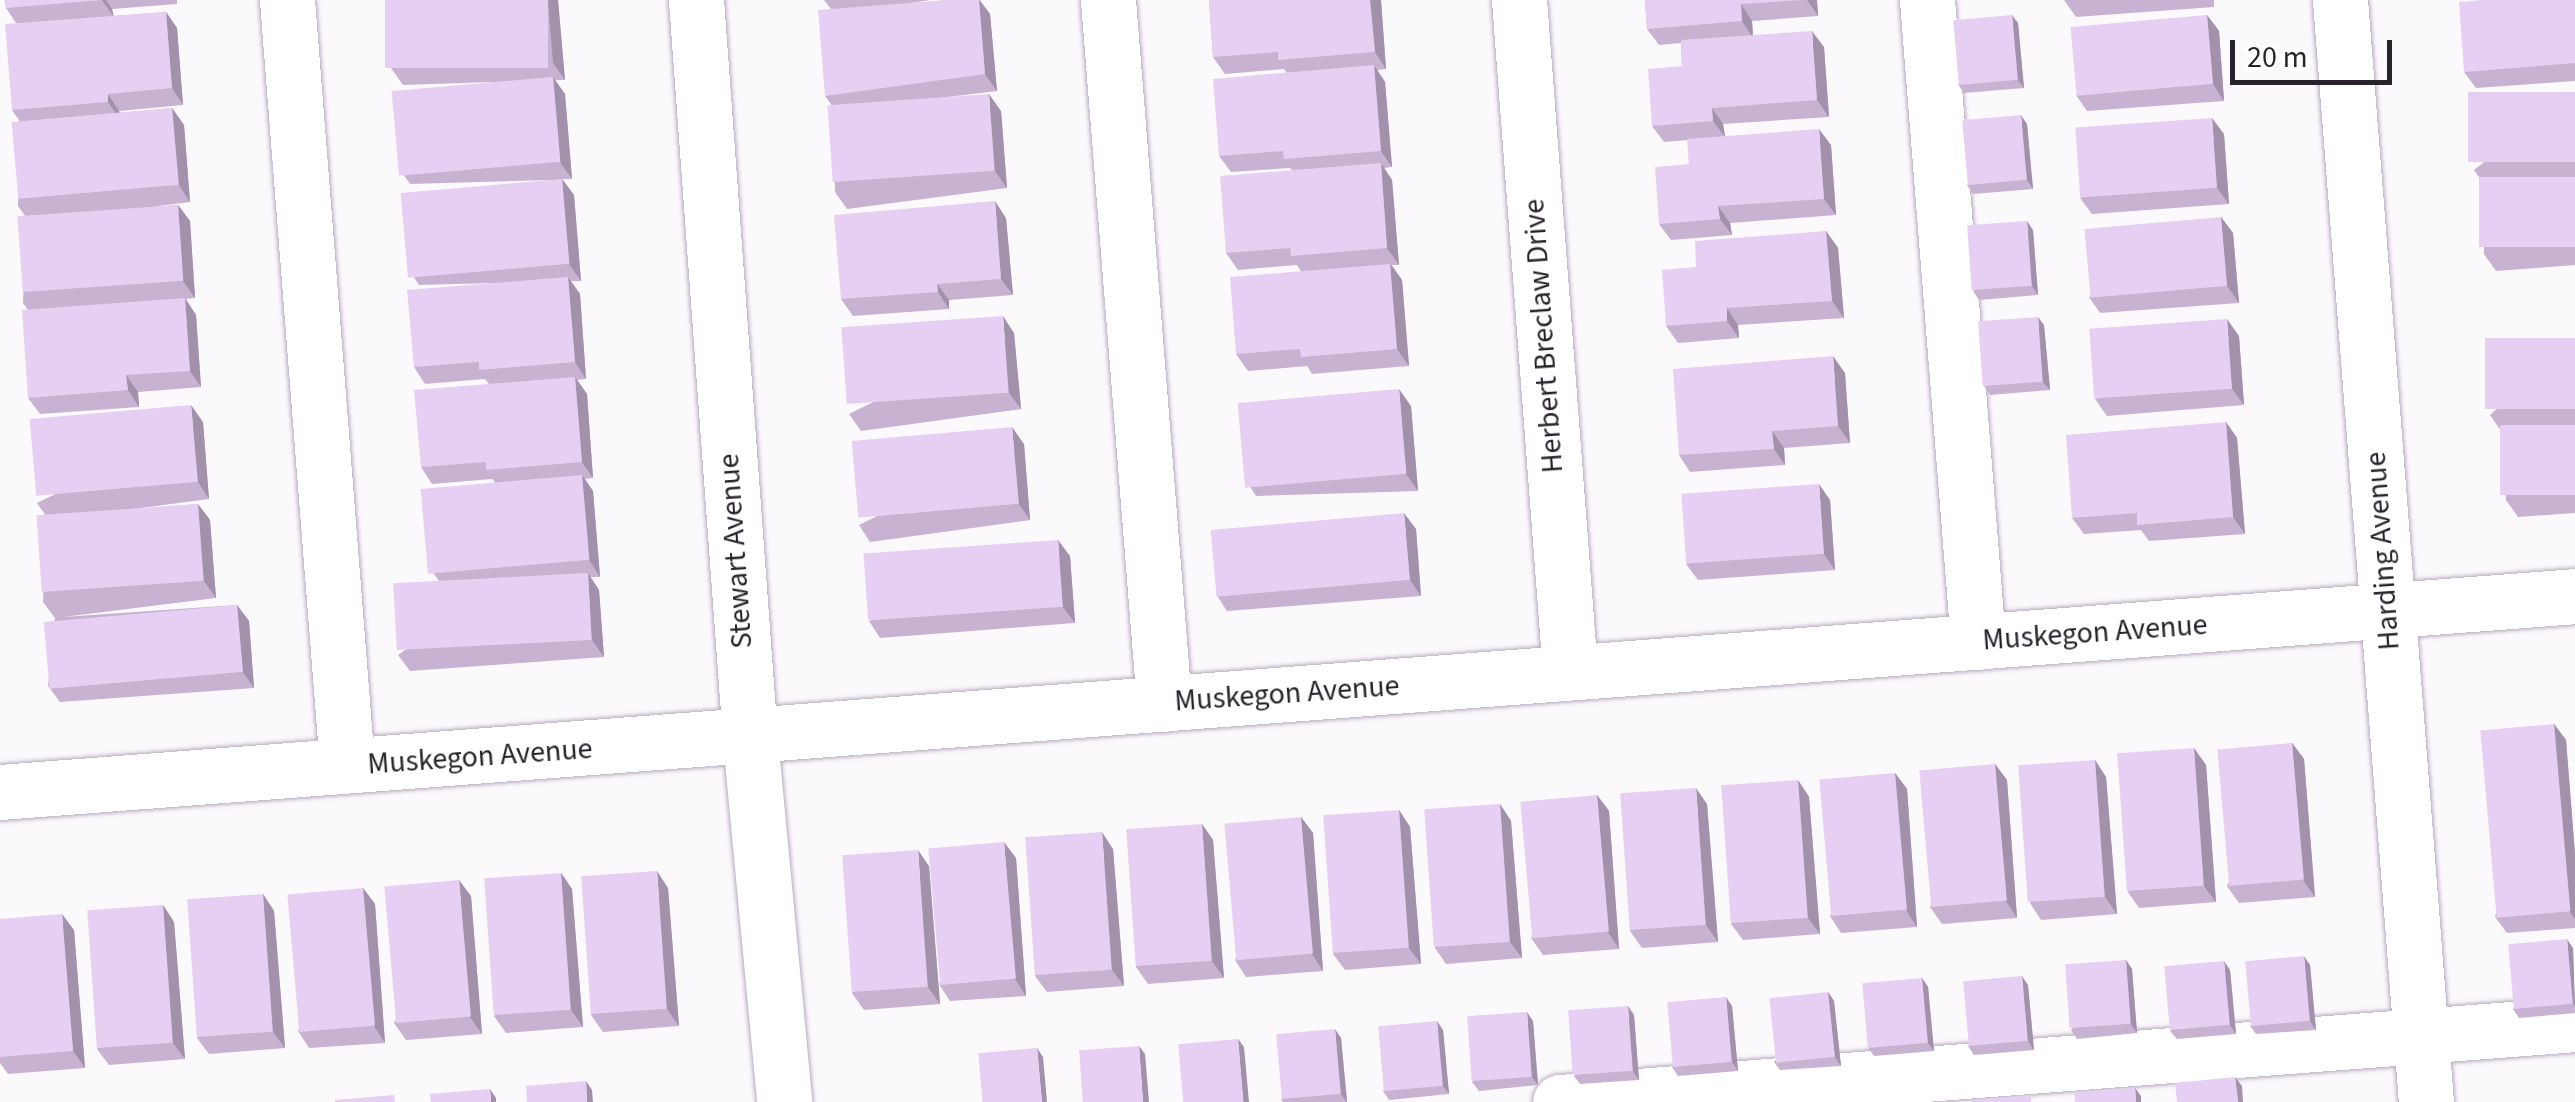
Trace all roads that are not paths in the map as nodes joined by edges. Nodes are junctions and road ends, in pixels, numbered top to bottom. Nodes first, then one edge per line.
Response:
1 (287, 0) edge
2 (696, 0) edge
3 (1108, 0) edge
4 (1519, 0) edge
5 (1926, 0) edge
6 (2340, 0) edge
7 (2575, 596) edge
8 (2387, 610) junction
9 (1978, 642) junction
10 (1570, 672) junction
11 (1164, 704) junction
12 (750, 739) junction
13 (347, 766) junction
14 (0, 792) edge
15 (2575, 1024) edge
16 (2420, 1036) junction
17 (784, 1102) edge
18 (1560, 1102) edge
19 (2426, 1102) edge

1 - 13 street
2 - 12 street, Stewart Avenue
3 - 11 street
4 - 10 street, Herbert Breclaw Drive
5 - 9 street
6 - 8 street, Harding Avenue
7 - 8 street, Muskegon Avenue
8 - 9 street, Muskegon Avenue
8 - 16 street, Harding Avenue
9 - 10 street, Muskegon Avenue
10 - 11 street, Muskegon Avenue
11 - 12 street, Muskegon Avenue
12 - 13 street, Muskegon Avenue
12 - 17 street, Stewart Avenue
13 - 14 street, Muskegon Avenue
15 - 16 street
16 - 18 street
16 - 19 street, Harding Avenue

